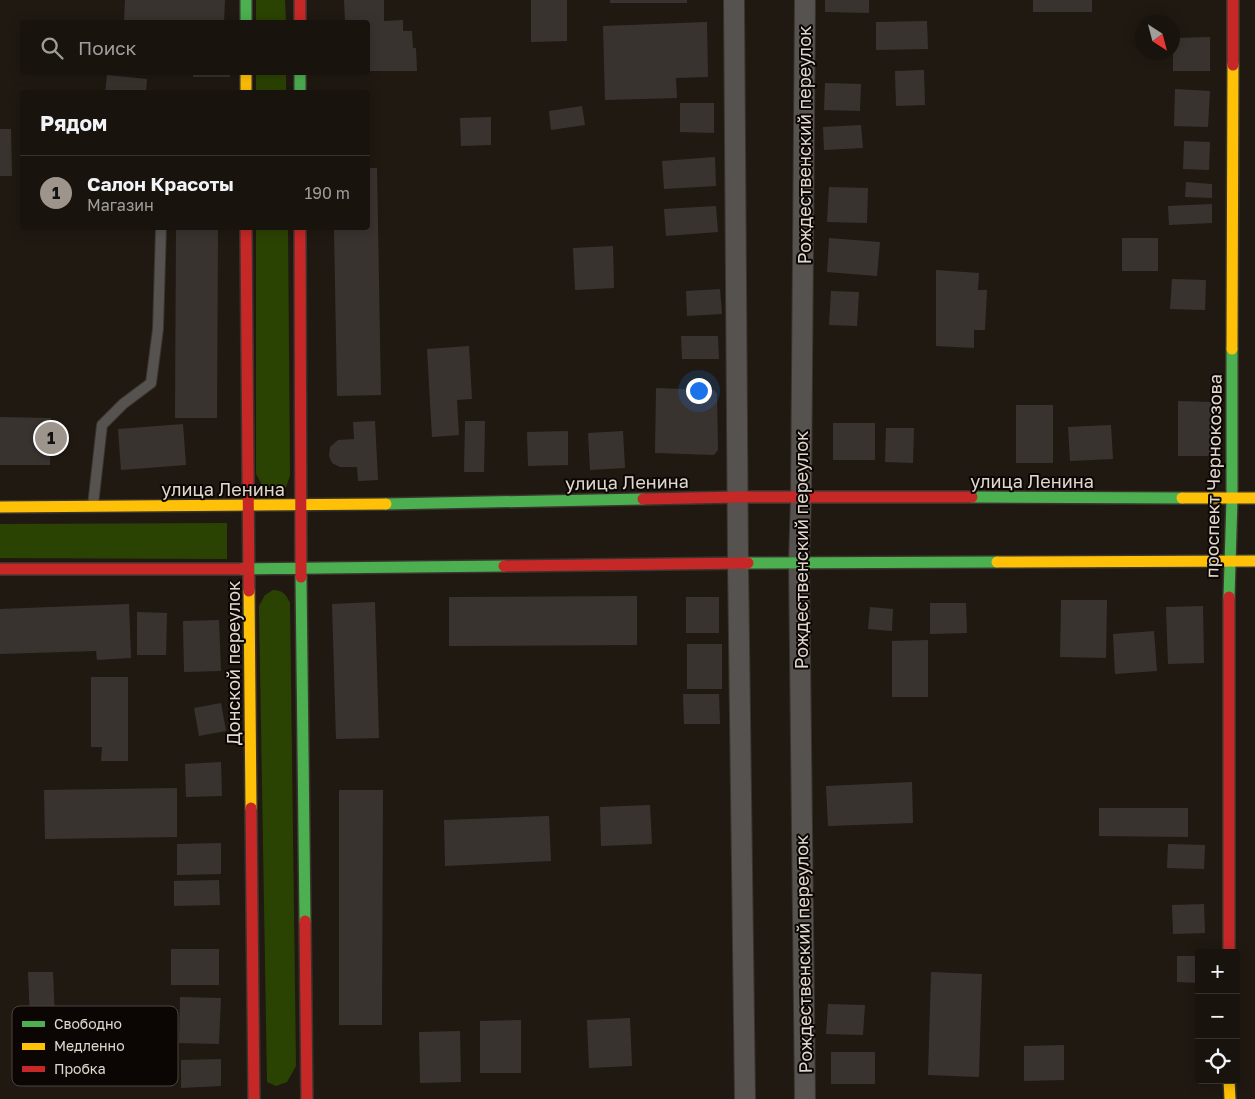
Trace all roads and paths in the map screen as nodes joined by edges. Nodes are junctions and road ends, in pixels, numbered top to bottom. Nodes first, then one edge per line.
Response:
1 (246, 0) edge
2 (300, 0) edge
3 (734, 0) edge
4 (805, 0) edge
5 (1233, 0) edge
6 (246, 20) edge
7 (300, 20) edge
8 (246, 75) edge
9 (300, 75) edge
10 (246, 90) edge
11 (300, 90) edge
12 (161, 230) edge
13 (246, 230) edge
14 (300, 230) edge
15 (738, 497) junction
16 (801, 498) junction
17 (1255, 498) edge
18 (1232, 499) junction
19 (300, 506) junction
20 (0, 507) edge
21 (93, 507) junction
22 (248, 507) junction
23 (1229, 561) junction
24 (1255, 561) edge
25 (799, 562) junction
26 (738, 563) junction
27 (0, 569) edge
28 (250, 569) junction
29 (301, 569) junction
30 (1229, 949) edge
31 (1230, 1084) edge
32 (254, 1099) edge
33 (307, 1099) edge
34 (745, 1099) edge
35 (805, 1099) edge
36 (1230, 1099) edge

1 - 6 street
2 - 7 street
3 - 15 street
4 - 16 street, Рождественский переулок
5 - 18 street, проспект Чернокозова
8 - 10 street
9 - 11 street
12 - 21 lane
13 - 22 street, Донской переулок
14 - 19 street
15 - 16 street, улица Ленина
15 - 19 street, улица Ленина
15 - 26 street
16 - 18 street, улица Ленина
16 - 25 street, Рождественский переулок
17 - 18 street, улица Ленина
18 - 23 street, проспект Чернокозова
19 - 22 street, улица Ленина
19 - 29 street
20 - 21 street, улица Ленина
21 - 22 street, улица Ленина
22 - 28 street, Донской переулок
23 - 24 street
23 - 25 street
23 - 30 street, проспект Чернокозова
25 - 26 street
25 - 35 street, Рождественский переулок
26 - 29 street
26 - 34 street
27 - 28 street
28 - 29 street
28 - 32 street, Донской переулок
29 - 33 street
31 - 36 street

